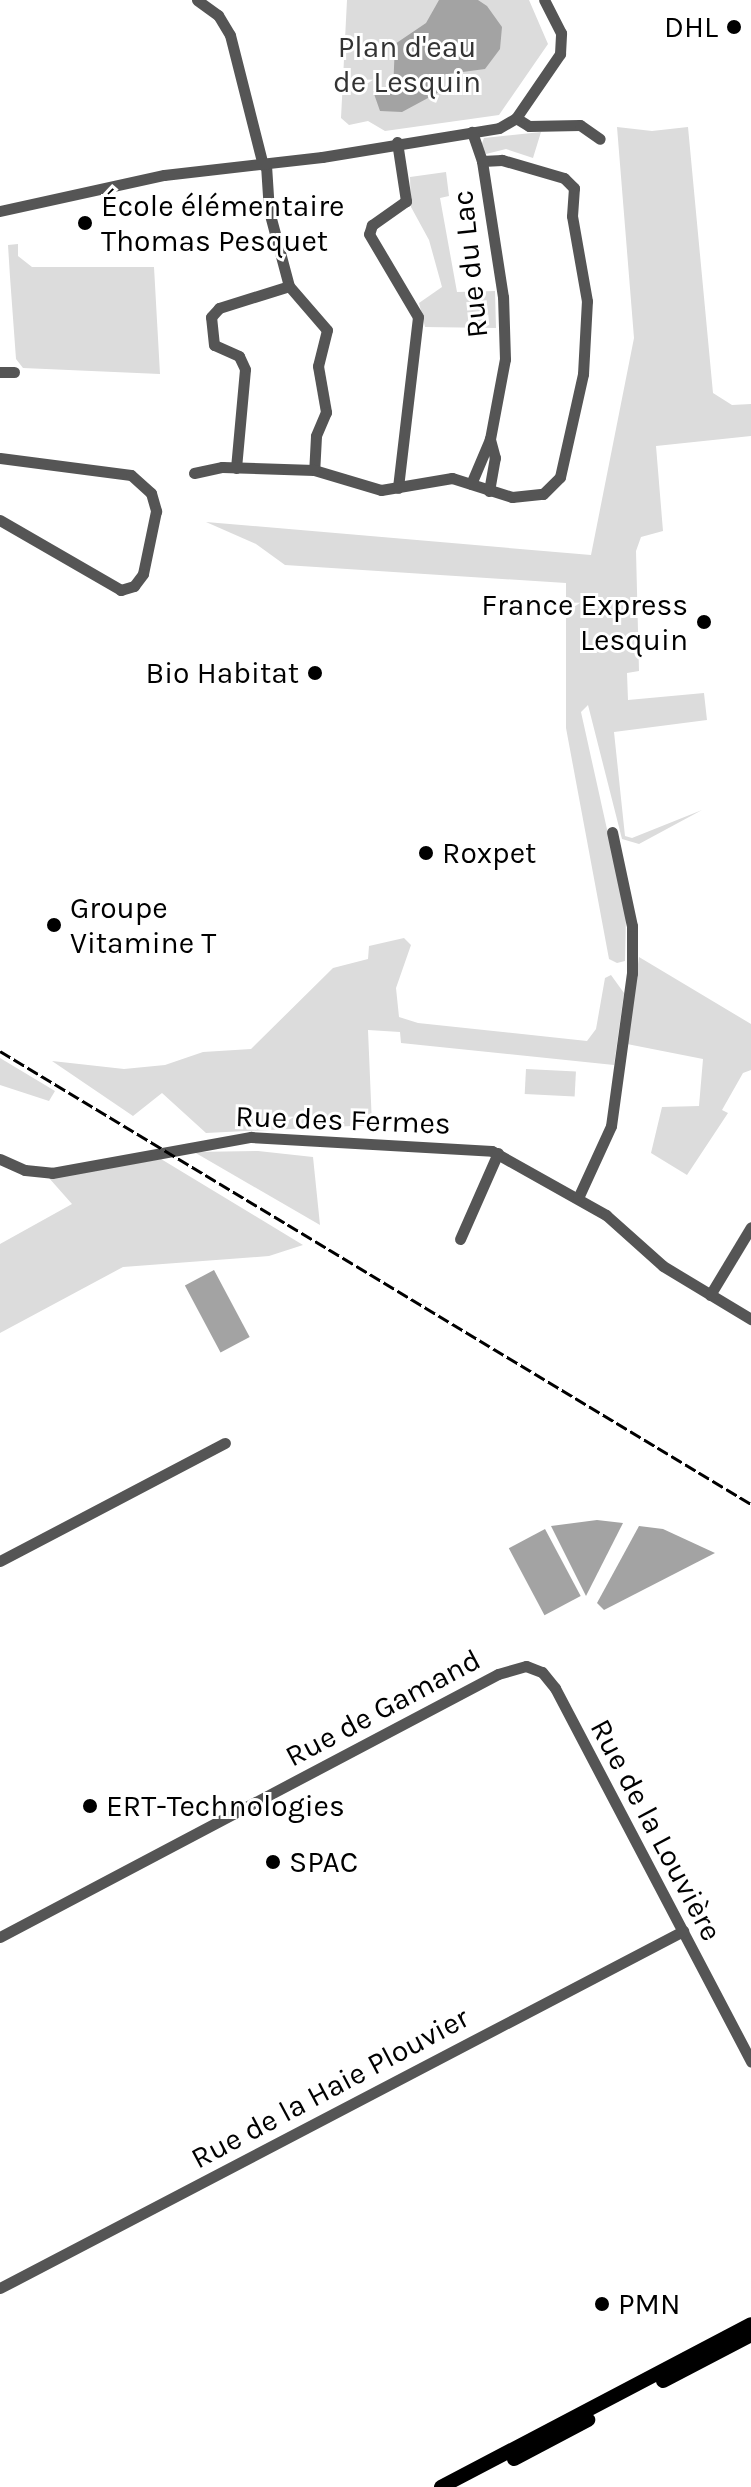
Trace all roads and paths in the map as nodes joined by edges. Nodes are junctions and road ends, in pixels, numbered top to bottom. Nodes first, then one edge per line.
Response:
1 (197, 0) edge
2 (544, 0) edge
3 (516, 118) junction
4 (472, 132) junction
5 (600, 139) dead end
6 (397, 142) junction
7 (482, 161) junction
8 (264, 165) junction
9 (0, 211) edge
10 (289, 286) junction
11 (0, 372) edge
12 (14, 372) dead end
13 (490, 439) junction
14 (0, 458) edge
15 (236, 468) junction
16 (314, 470) junction
17 (194, 473) dead end
18 (471, 484) junction
19 (398, 488) junction
20 (489, 491) junction
21 (0, 520) edge
22 (612, 832) dead end
23 (498, 1153) junction
24 (0, 1159) edge
25 (578, 1198) junction
26 (751, 1227) edge
27 (460, 1239) dead end
28 (710, 1295) junction
29 (751, 1319) edge
30 (225, 1443) dead end
31 (0, 1561) edge
32 (536, 1668) joint
33 (683, 1931) junction
34 (0, 1937) edge
35 (751, 2062) edge
36 (0, 2288) edge
37 (751, 2324) edge
38 (751, 2335) edge
39 (441, 2487) edge
40 (461, 2487) edge

1 - 8 street
2 - 3 street
3 - 4 street
3 - 5 street
4 - 6 street
4 - 7 street, Rue du Lac
6 - 8 street
6 - 19 street
7 - 13 street, Rue du Lac
7 - 20 street
8 - 9 street
8 - 10 street
10 - 15 street
10 - 16 street
11 - 12 street
13 - 18 street, Rue du Lac
13 - 20 street, Rue du Lac
14 - 21 street
15 - 16 street
15 - 17 street
16 - 19 street
18 - 19 street
18 - 20 street
22 - 25 street
23 - 24 street, Rue des Fermes
23 - 25 street, Rue des Fermes
23 - 27 street
25 - 28 street, Rue des Fermes
26 - 28 street
28 - 29 street, Rue des Fermes
30 - 31 street
32 - 33 street, Rue de la Louvière
32 - 34 street, Rue de Gamand
33 - 35 street, Rue de la Louvière
33 - 36 street, Rue de la Haie Plouvier
37 - 39 main road
38 - 40 main road

